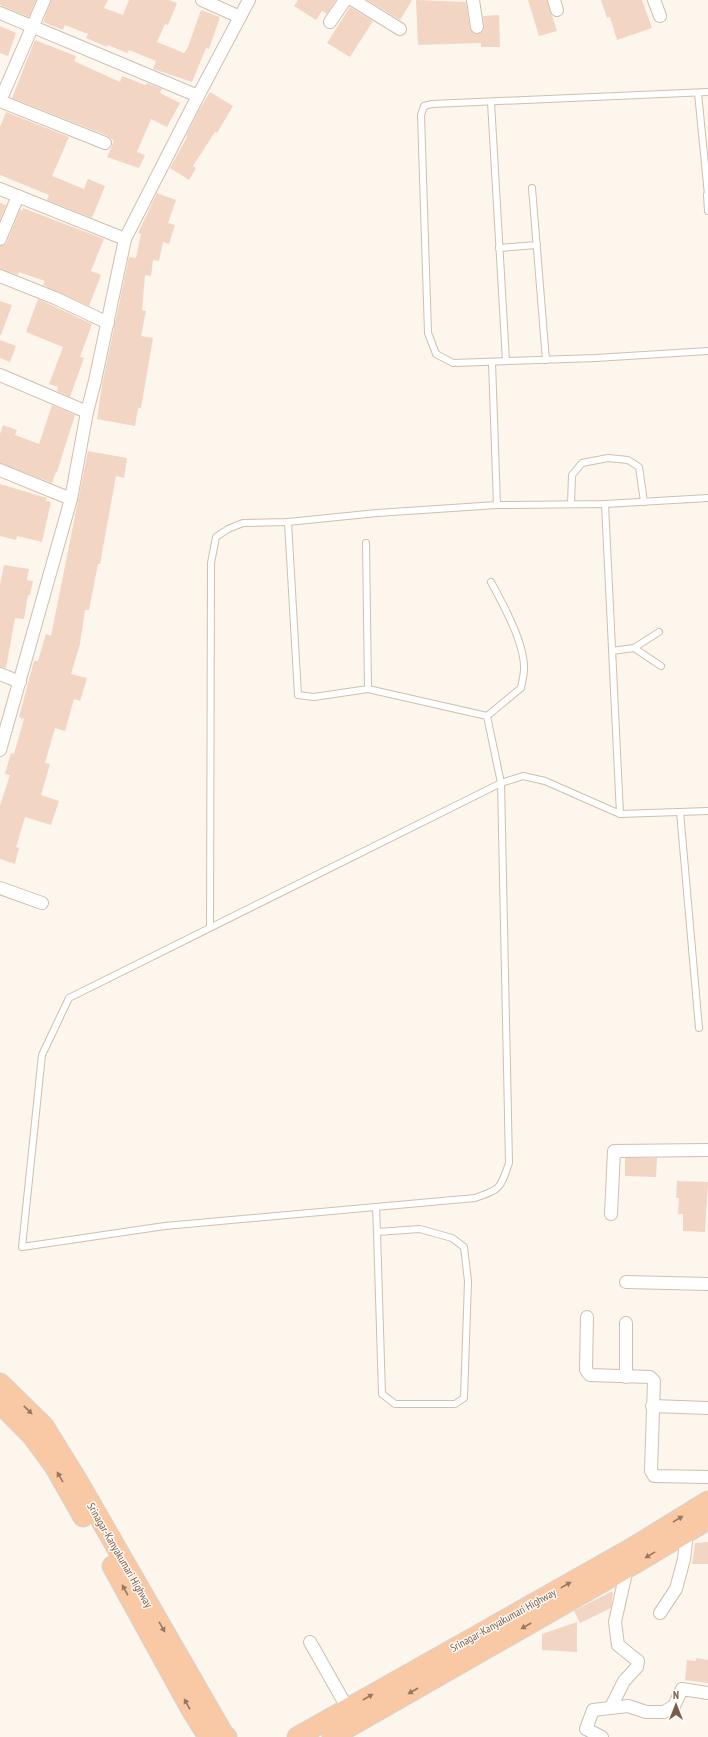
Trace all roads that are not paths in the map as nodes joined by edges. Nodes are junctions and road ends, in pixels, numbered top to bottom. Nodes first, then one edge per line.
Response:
1 (44, 0) edge
2 (202, 0) edge
3 (249, 0) edge
4 (345, 0) edge
5 (353, 0) edge
6 (473, 0) edge
7 (654, 0) edge
8 (0, 13) edge
9 (660, 16) dead end
10 (240, 17) junction
11 (330, 22) dead end
12 (32, 27) junction
13 (477, 27) dead end
14 (400, 29) dead end
15 (708, 92) edge
16 (698, 93) junction
17 (198, 96) junction
18 (0, 101) edge
19 (491, 102) junction
20 (105, 143) dead end
21 (532, 188) dead end
22 (0, 189) edge
23 (18, 196) junction
24 (708, 196) edge
25 (708, 211) edge
26 (125, 238) junction
27 (0, 239) edge
28 (537, 244) junction
29 (499, 248) junction
30 (0, 276) edge
31 (108, 322) junction
32 (708, 351) edge
33 (546, 360) junction
34 (506, 361) junction
35 (492, 362) junction
36 (0, 375) edge
37 (87, 412) junction
38 (0, 470) edge
39 (708, 498) edge
40 (71, 499) junction
41 (644, 502) junction
42 (571, 504) junction
43 (604, 504) junction
44 (497, 505) junction
45 (288, 522) junction
46 (366, 543) dead end
47 (491, 582) dead end
48 (659, 632) dead end
49 (634, 648) junction
50 (612, 651) junction
51 (661, 666) dead end
52 (0, 674) edge
53 (20, 682) junction
54 (368, 689) junction
55 (487, 716) junction
56 (0, 750) edge
57 (501, 783) junction
58 (708, 811) edge
59 (680, 812) junction
60 (620, 814) junction
61 (0, 888) edge
62 (42, 903) dead end
63 (210, 927) junction
64 (699, 1028) dead end
65 (708, 1150) edge
66 (376, 1207) junction
67 (611, 1214) dead end
68 (377, 1232) junction
69 (626, 1282) dead end
70 (708, 1284) edge
71 (587, 1317) dead end
72 (626, 1323) dead end
73 (626, 1377) junction
74 (0, 1383) edge
75 (0, 1404) edge
76 (652, 1406) junction
77 (708, 1408) edge
78 (708, 1477) edge
79 (708, 1501) edge
80 (708, 1520) edge
81 (687, 1533) junction
82 (627, 1568) junction
83 (660, 1613) dead end
84 (310, 1642) dead end
85 (708, 1693) edge
86 (611, 1707) junction
87 (348, 1709) junction
88 (586, 1733) edge
89 (208, 1737) edge
90 (227, 1737) edge
91 (297, 1737) edge
92 (332, 1737) edge
93 (602, 1737) edge

1 - 12 street
2 - 10 street
3 - 10 street
4 - 11 street
5 - 14 street
6 - 13 street
7 - 9 street
8 - 12 street
10 - 17 street
12 - 17 street
12 - 18 street
15 - 16 lane
16 - 19 lane
16 - 24 lane
17 - 26 street
18 - 20 street
19 - 29 lane
19 - 35 lane
21 - 28 lane
22 - 23 street
23 - 26 street
23 - 27 street
24 - 25 lane
26 - 31 street
28 - 29 lane
28 - 33 lane
29 - 34 lane
30 - 31 street
31 - 37 street
32 - 33 lane
33 - 34 lane
34 - 35 lane
35 - 44 lane
36 - 37 street
37 - 40 street
38 - 40 street
39 - 41 lane
40 - 53 street
41 - 42 lane
41 - 43 lane
42 - 43 lane
42 - 44 lane
43 - 50 lane
44 - 45 lane
45 - 54 lane
45 - 63 lane
46 - 54 lane
47 - 55 lane
48 - 49 lane
49 - 50 lane
49 - 51 lane
50 - 60 lane
52 - 53 street
53 - 56 street
54 - 55 lane
55 - 57 lane
57 - 60 lane
57 - 63 lane
57 - 66 lane
58 - 59 lane
59 - 60 lane
59 - 64 lane
61 - 62 street
63 - 66 lane
65 - 67 street
66 - 68 lane
68 - 68 lane
69 - 70 street
71 - 73 street
72 - 73 street
73 - 76 street
74 -> 90 highway, Srinagar-Kanyakumari Highway
89 -> 75 highway, Srinagar-Kanyakumari Highway
76 - 77 street
76 - 78 street
87 -> 79 highway, Srinagar-Kanyakumari Highway
80 - 81 highway, Srinagar-Kanyakumari Highway
81 -> 82 highway, Srinagar-Kanyakumari Highway
81 - 83 street
82 - 86 street
82 -> 92 highway, Srinagar-Kanyakumari Highway
84 - 87 street
85 - 86 street
86 - 88 street
87 - 91 highway, Srinagar-Kanyakumari Highway
88 - 93 street

